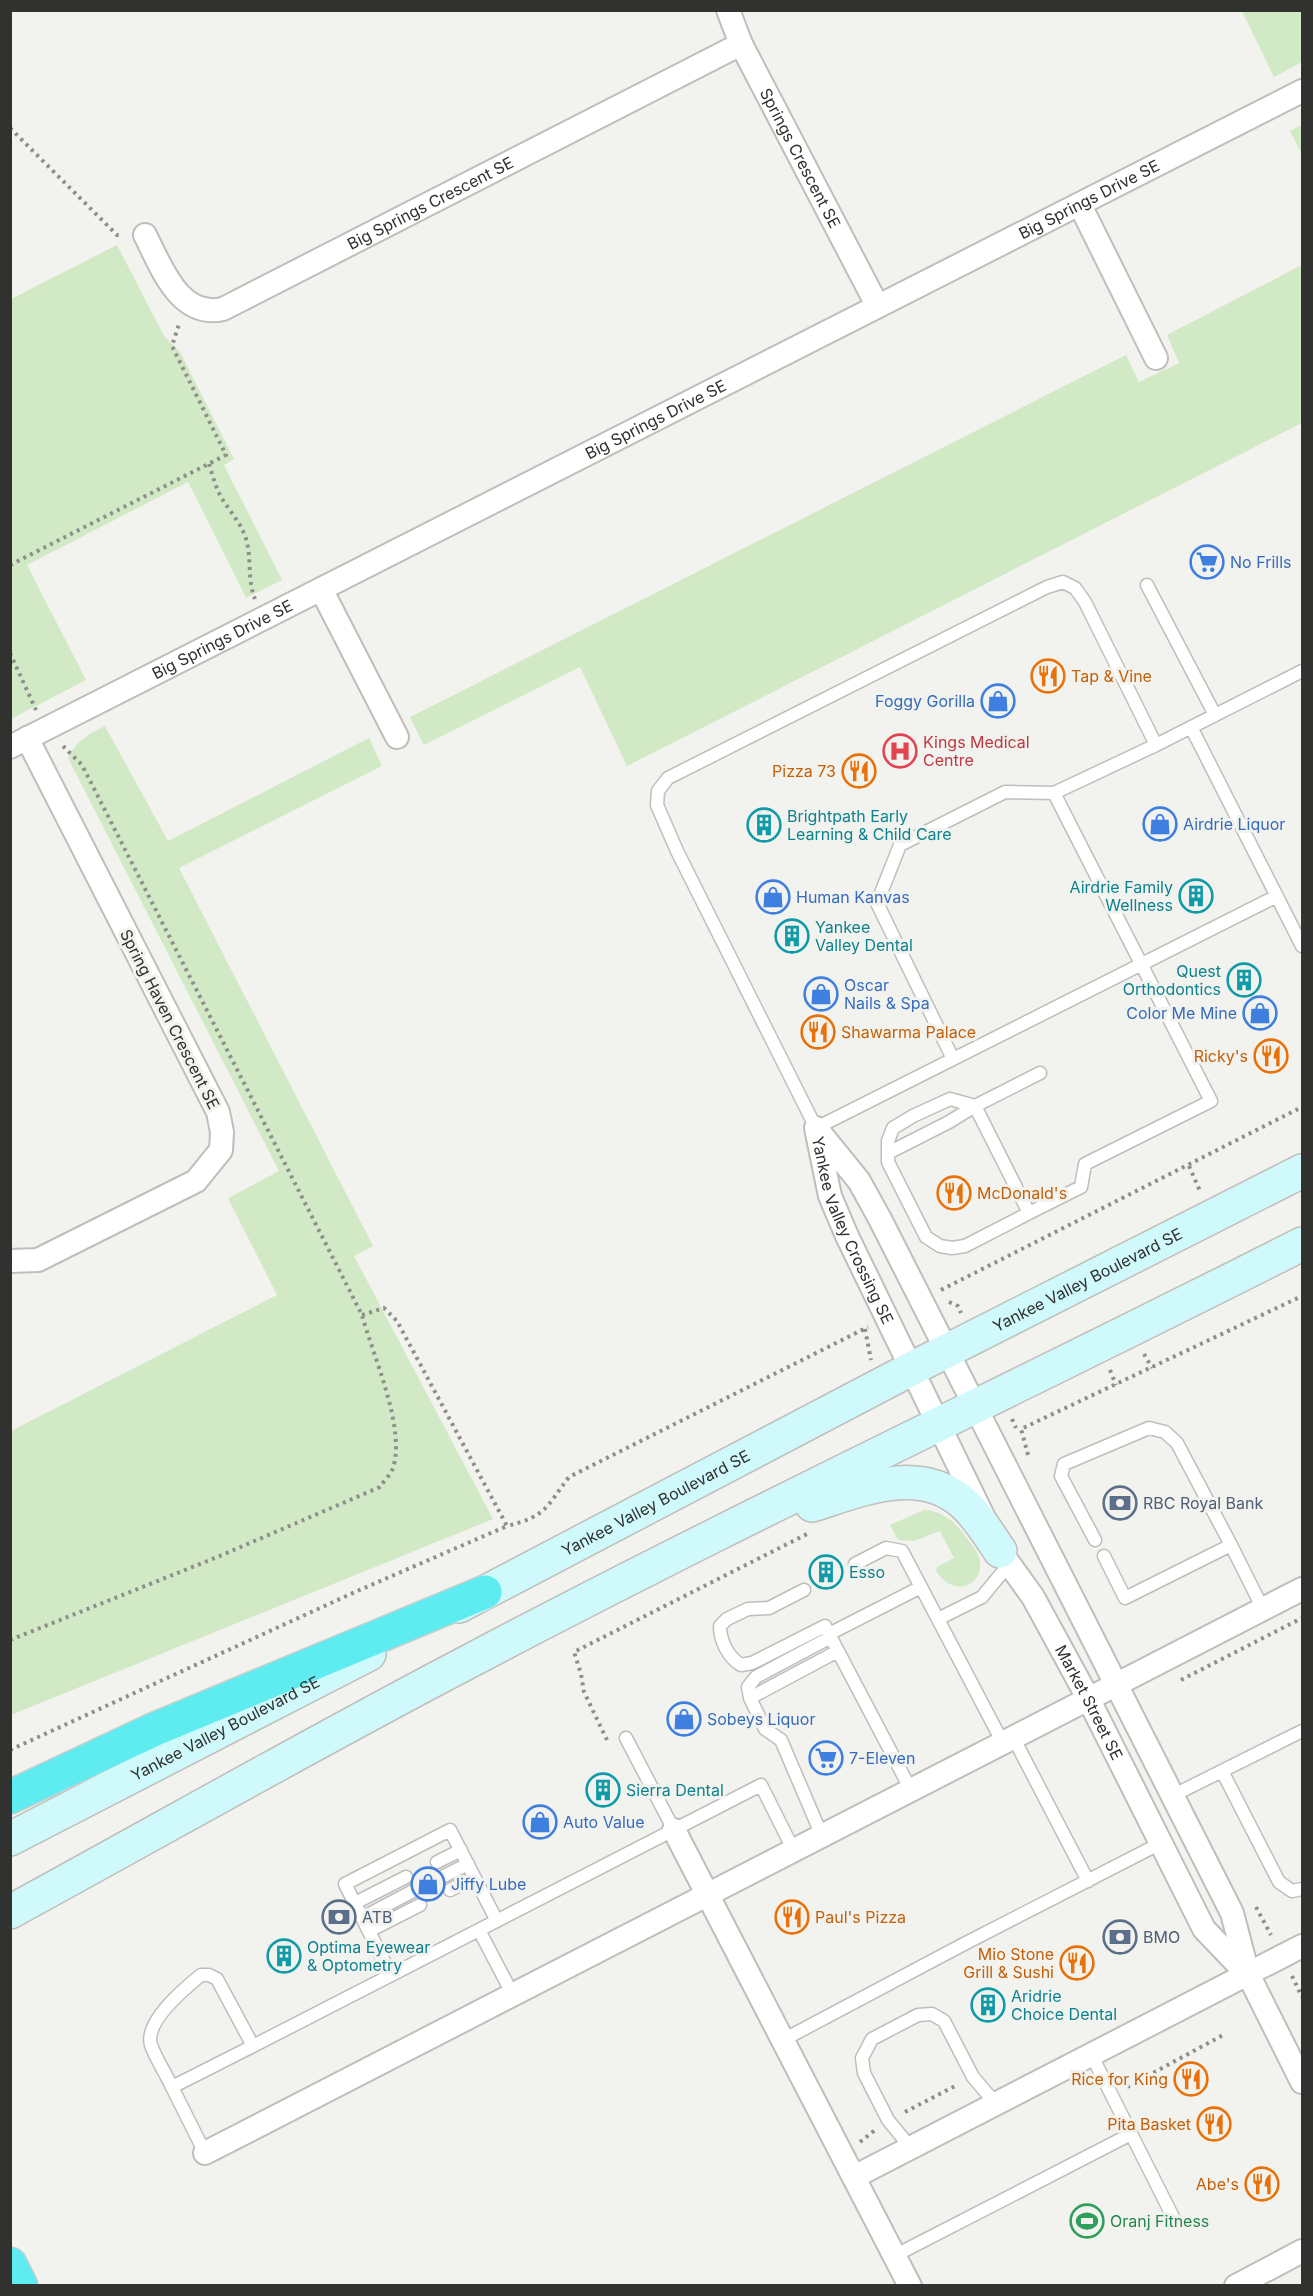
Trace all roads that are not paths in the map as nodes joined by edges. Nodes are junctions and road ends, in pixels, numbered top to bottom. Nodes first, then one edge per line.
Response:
1 (728, 10) edge
2 (741, 44) junction
3 (1302, 91) edge
4 (1080, 205) junction
5 (145, 235) road end
6 (877, 305) junction
7 (1156, 358) dead end
8 (1147, 585) dead end
9 (321, 589) junction
10 (1302, 671) edge
11 (1215, 715) junction
12 (1191, 727) junction
13 (397, 738) dead end
14 (19, 743) edge
15 (1156, 745) junction
16 (1054, 793) junction
17 (1277, 896) junction
18 (1302, 946) edge
19 (1141, 964) junction
20 (953, 1059) junction
21 (1040, 1074) dead end
22 (975, 1106) junction
23 (816, 1128) junction
24 (888, 1153) junction
25 (1302, 1171) edge
26 (1029, 1213) junction
27 (1302, 1244) edge
28 (10, 1261) edge
29 (947, 1351) junction
30 (911, 1369) junction
31 (975, 1407) junction
32 (939, 1425) junction
33 (1095, 1540) dead end
34 (702, 1542) junction
35 (1231, 1545) junction
36 (1005, 1557) junction
37 (1104, 1557) dead end
38 (855, 1564) dead end
39 (921, 1587) junction
40 (1302, 1589) edge
41 (804, 1590) dead end
42 (485, 1592) junction
43 (1263, 1609) junction
44 (938, 1619) junction
45 (830, 1636) junction
46 (838, 1651) junction
47 (1116, 1684) junction
48 (750, 1698) junction
49 (1088, 1698) junction
50 (1302, 1731) edge
51 (626, 1738) dead end
52 (1008, 1740) junction
53 (1222, 1771) junction
54 (911, 1790) junction
55 (1172, 1796) junction
56 (10, 1797) edge
57 (674, 1830) junction
58 (822, 1836) junction
59 (10, 1839) edge
60 (1161, 1844) junction
61 (461, 1850) junction
62 (794, 1851) junction
63 (437, 1862) dead end
64 (468, 1864) junction
65 (444, 1876) dead end
66 (406, 1877) dead end
67 (475, 1878) junction
68 (1088, 1881) junction
69 (1302, 1889) edge
70 (450, 1890) dead end
71 (413, 1892) dead end
72 (708, 1895) junction
73 (355, 1903) junction
74 (420, 1905) dead end
75 (10, 1912) edge
76 (362, 1917) junction
77 (497, 1921) junction
78 (479, 1930) junction
79 (369, 1931) junction
80 (1302, 1946) edge
81 (1248, 1974) junction
82 (392, 1975) junction
83 (514, 1997) junction
84 (783, 2040) junction
85 (253, 2046) junction
86 (1091, 2054) junction
87 (1302, 2082) edge
88 (172, 2087) junction
89 (996, 2104) junction
90 (1131, 2134) junction
91 (911, 2148) junction
92 (205, 2153) joint
93 (854, 2177) junction
94 (1175, 2221) dead end
95 (1302, 2251) edge
96 (894, 2256) junction
97 (10, 2264) edge
98 (21, 2286) edge
99 (910, 2286) edge
100 (1236, 2286) edge

1 - 2 street, Springs Crescent SE
2 - 5 street, Big Springs Crescent SE
2 - 6 street, Springs Crescent SE
3 - 4 street, Big Springs Drive SE
4 - 6 street, Big Springs Drive SE
4 - 7 street
6 - 9 street, Big Springs Drive SE
8 - 11 lane
9 - 13 street
9 - 14 street, Big Springs Drive SE
10 - 11 lane
11 - 12 lane
12 - 15 lane
12 - 17 lane
14 - 28 street, Spring Haven Crescent SE
15 - 16 lane
15 - 23 lane
16 - 19 lane
16 - 20 lane
17 - 18 lane
17 - 19 lane
19 - 20 lane
19 - 26 lane
20 - 23 lane
21 - 22 lane
22 - 24 lane
22 - 24 lane
22 - 26 lane
23 - 29 street, Yankee Valley Crossing SE
23 - 30 street, Yankee Valley Crossing SE
24 - 26 lane
25 - 29 main road, Yankee Valley Boulevard SE
27 - 31 main road
29 - 30 main road, Yankee Valley Boulevard SE
29 - 31 street, Yankee Valley Crossing SE
30 - 32 street, Yankee Valley Crossing SE
30 - 42 main road, Yankee Valley Boulevard SE
31 - 32 main road
31 - 47 street, Market Street SE
32 - 34 main road
32 - 36 street, Market Street SE
33 - 35 lane
34 - 36 main road
34 - 75 main road
35 - 37 lane
35 - 43 lane
36 - 44 lane
36 - 49 street, Market Street SE
38 - 39 lane
39 - 44 lane
39 - 45 lane
40 - 43 street
41 - 45 lane
42 - 56 highway
42 - 59 main road, Yankee Valley Boulevard SE
43 - 47 street
44 - 52 lane
45 - 46 lane
45 - 48 lane
46 - 48 lane
46 - 54 lane
47 - 49 street
47 - 55 street, Market Street SE
48 - 58 lane
49 - 52 street
49 - 60 street, Market Street SE
50 - 53 lane
51 - 57 lane
52 - 54 street
52 - 68 lane
53 - 55 lane
53 - 69 lane
54 - 58 street
55 - 81 street, Market Street SE
57 - 62 lane
57 - 72 street
57 - 77 lane
58 - 62 street
60 - 68 lane
60 - 81 street, Market Street SE
61 - 63 lane
61 - 64 lane
61 - 73 lane
62 - 72 street
64 - 65 lane
64 - 67 lane
66 - 73 lane
67 - 70 lane
67 - 77 lane
68 - 84 lane
71 - 76 lane
72 - 83 street
72 - 84 street
73 - 76 lane
74 - 79 lane
76 - 79 lane
77 - 78 lane
78 - 82 lane
78 - 83 lane
79 - 82 lane
80 - 81 street
81 - 86 street
81 - 87 street, Market Street SE
82 - 85 lane
83 - 92 street
84 - 93 street
85 - 88 lane
85 - 88 lane
86 - 89 street
86 - 90 lane
88 - 92 lane
89 - 91 street
89 - 91 lane
90 - 94 lane
90 - 96 lane
91 - 93 street
93 - 96 street
95 - 100 street
96 - 99 street
97 - 98 highway

